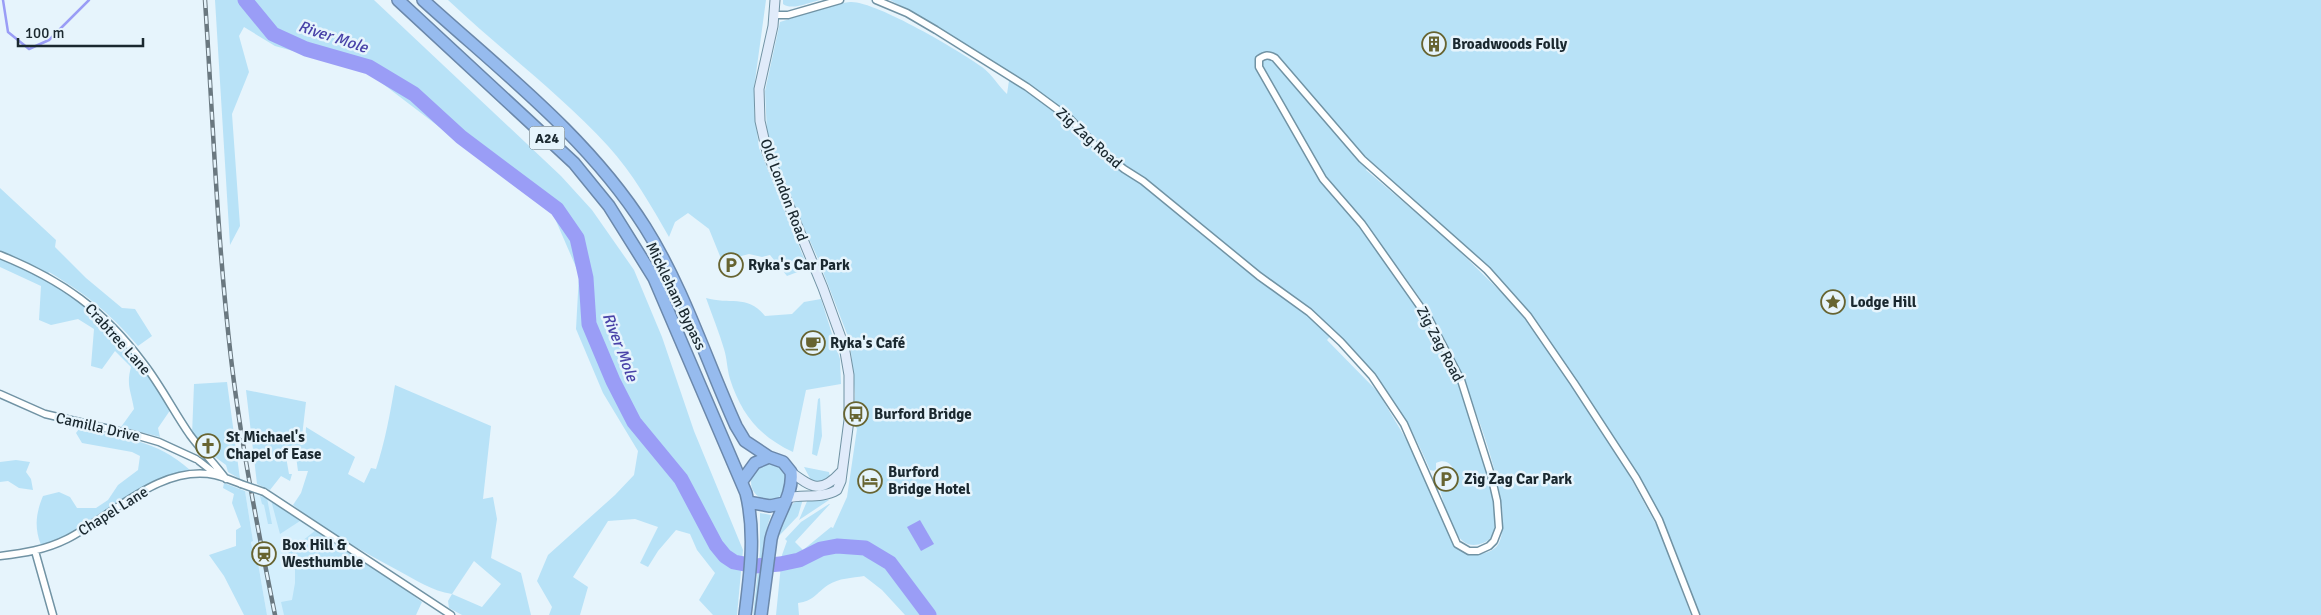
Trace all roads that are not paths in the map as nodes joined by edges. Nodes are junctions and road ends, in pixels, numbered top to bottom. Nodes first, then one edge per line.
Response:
1 (398, 0) edge
2 (423, 0) edge
3 (775, 0) edge
4 (840, 0) edge
5 (876, 0) edge
6 (774, 15) junction
7 (0, 255) edge
8 (0, 394) edge
9 (769, 457) junction
10 (791, 472) junction
11 (841, 472) junction
12 (217, 475) junction
13 (226, 479) junction
14 (742, 481) junction
15 (785, 500) junction
16 (748, 502) junction
17 (35, 551) junction
18 (0, 556) edge
19 (53, 615) edge
20 (451, 615) edge
21 (745, 615) edge
22 (762, 615) edge
23 (1696, 615) edge

1 - 14 highway, Mickleham Bypass / A24
2 - 9 highway, Mickleham Bypass / A24
3 - 6 main road, Old London Road
4 - 6 street
5 - 23 street, Zig Zag Road
6 - 11 main road, Old London Road
7 - 13 street, Crabtree Lane
8 - 12 street, Camilla Drive
9 - 10 highway
9 - 14 highway
10 - 11 main road
10 - 15 highway
11 - 15 main road
12 - 13 street, Chapel Lane
12 - 17 street, Chapel Lane
13 - 20 street, Chapel Lane, bridge
14 - 16 highway
15 - 16 highway
15 - 22 highway
16 - 21 highway
17 - 18 street, Chapel Lane
17 - 19 street

